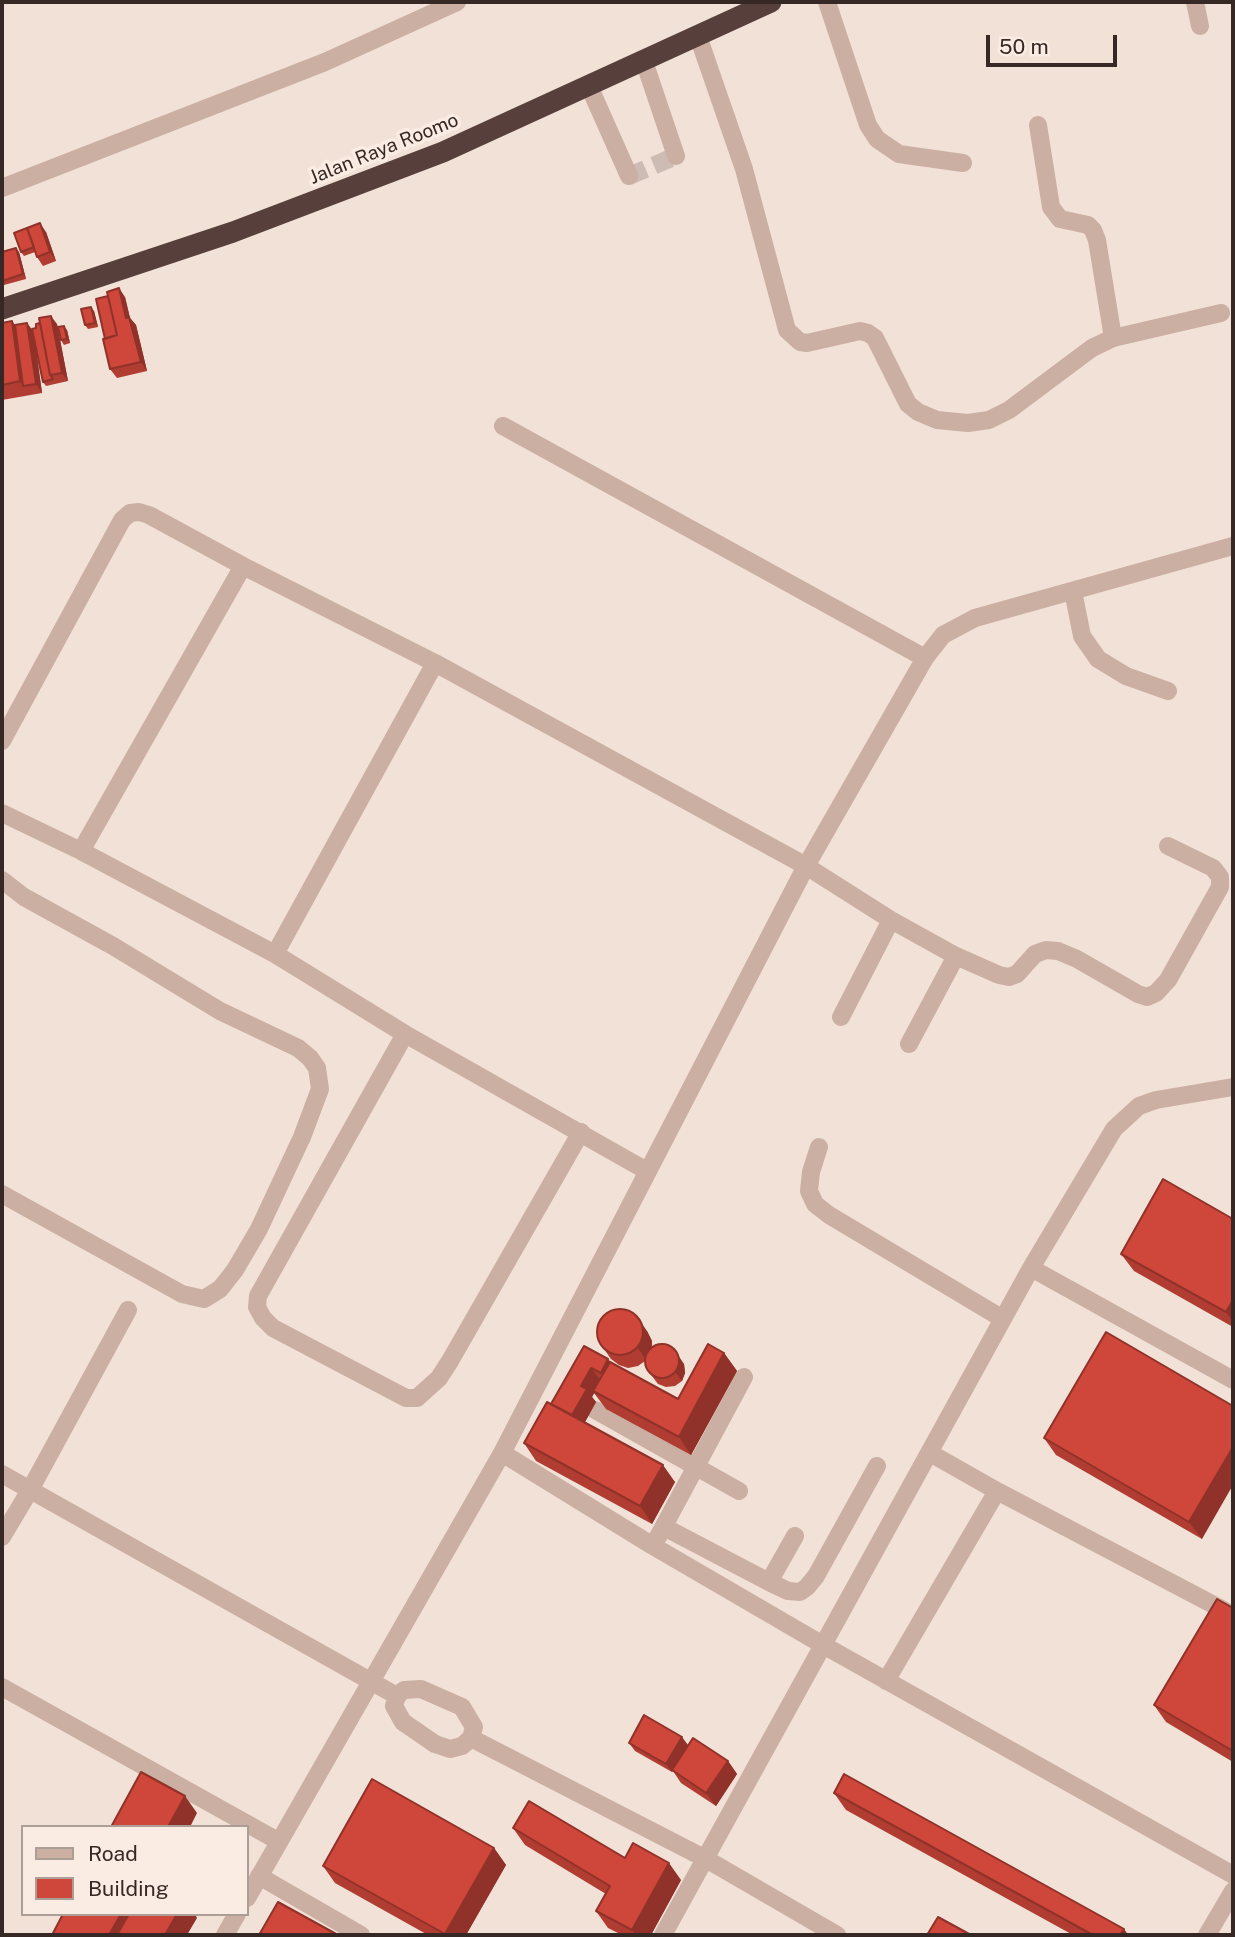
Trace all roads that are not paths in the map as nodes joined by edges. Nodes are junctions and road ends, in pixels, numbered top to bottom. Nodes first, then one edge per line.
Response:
1 (457, 2) edge
2 (771, 2) edge
3 (827, 2) edge
4 (1195, 2) edge
5 (1200, 26) dead end
6 (698, 36) junction
7 (644, 61) junction
8 (589, 86) junction
9 (1038, 125) dead end
10 (676, 156) dead end
11 (963, 163) dead end
12 (629, 176) dead end
13 (2, 188) edge
14 (2, 309) edge
15 (1221, 313) dead end
16 (1113, 338) junction
17 (503, 426) dead end
18 (1233, 546) edge
19 (243, 566) junction
20 (1073, 592) junction
21 (925, 658) junction
22 (435, 663) junction
23 (1168, 691) dead end
24 (2, 741) edge
25 (2, 813) edge
26 (1168, 846) dead end
27 (81, 852) junction
28 (806, 866) junction
29 (2, 880) edge
30 (891, 920) junction
31 (275, 954) junction
32 (956, 956) junction
33 (841, 1017) dead end
34 (405, 1034) junction
35 (909, 1044) dead end
36 (1233, 1087) edge
37 (581, 1132) junction
38 (819, 1147) dead end
39 (647, 1171) junction
40 (2, 1194) edge
41 (1031, 1268) junction
42 (128, 1310) dead end
43 (1003, 1319) junction
44 (744, 1377) dead end
45 (1233, 1380) edge
46 (595, 1410) edge
47 (502, 1453) junction
48 (930, 1453) junction
49 (696, 1466) junction
50 (877, 1466) dead end
51 (2, 1474) edge
52 (30, 1490) junction
53 (739, 1491) dead end
54 (997, 1491) junction
55 (664, 1527) junction
56 (794, 1536) dead end
57 (2, 1537) edge
58 (653, 1546) junction
59 (769, 1582) junction
60 (1233, 1615) edge
61 (823, 1645) junction
62 (886, 1681) junction
63 (370, 1682) junction
64 (2, 1687) edge
65 (397, 1696) junction
66 (471, 1738) junction
67 (278, 1841) junction
68 (706, 1859) junction
69 (1233, 1875) edge
70 (260, 1877) junction
71 (1233, 1891) edge
72 (248, 1896) edge
73 (236, 1916) edge
74 (225, 1935) edge
75 (361, 1935) edge
76 (663, 1935) edge
77 (837, 1935) edge
78 (1207, 1935) edge

1 - 13 street
2 - 6 highway, Jalan Raya Roomo
3 - 11 street
4 - 5 street
6 - 7 highway, Jalan Raya Roomo
6 - 16 street
7 - 8 highway, Jalan Raya Roomo
7 - 10 street
8 - 12 street
8 - 14 highway, Jalan Raya Roomo
9 - 16 street
15 - 16 street
17 - 21 street
18 - 20 street
19 - 22 street
19 - 24 street
19 - 27 street
20 - 21 street
20 - 23 street
21 - 28 street
22 - 28 street
22 - 31 street
25 - 27 street
26 - 32 street
27 - 31 street
28 - 30 street
28 - 39 street
29 - 40 street
30 - 32 street
30 - 33 street
31 - 34 street
32 - 35 street
34 - 37 street
34 - 37 street
36 - 41 street
37 - 39 street
38 - 43 street
39 - 47 street
41 - 43 street
41 - 45 street
42 - 52 street
43 - 48 street
44 - 49 street
46 - 49 street
47 - 58 street
47 - 63 street
48 - 54 street
48 - 61 street
49 - 53 street
49 - 55 street
50 - 59 street
51 - 52 street
52 - 57 street
52 - 63 street
54 - 60 street
54 - 62 street
55 - 58 street
55 - 59 street
56 - 59 street
58 - 61 street
61 - 62 street
61 - 68 street
62 - 69 street
63 - 65 street
63 - 67 street
64 - 67 street
65 - 66 street
65 - 66 street
66 - 68 street
67 - 70 street
68 - 76 street
68 - 77 street
70 - 72 street
70 - 75 street
71 - 78 street
73 - 74 street

